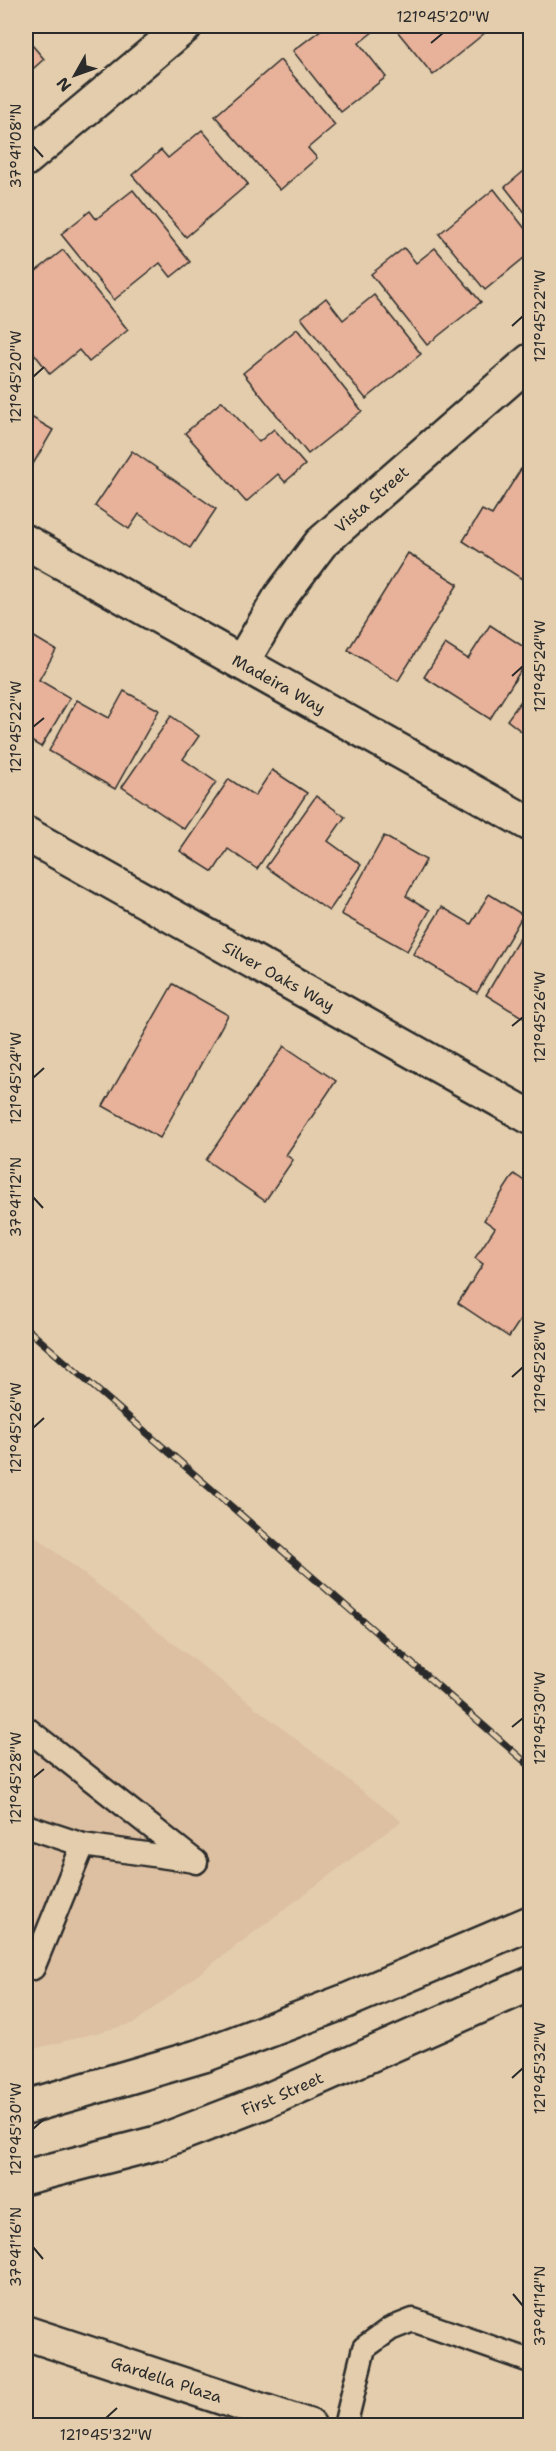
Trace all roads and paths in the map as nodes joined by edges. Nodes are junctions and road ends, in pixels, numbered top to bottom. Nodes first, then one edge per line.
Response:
1 (185, 26) edge
2 (26, 159) edge
3 (531, 361) edge
4 (26, 542) edge
5 (242, 662) junction
6 (531, 824) edge
7 (26, 834) edge
8 (531, 1117) edge
9 (26, 1728) edge
10 (26, 1826) edge
11 (83, 1845) junction
12 (531, 1923) edge
13 (33, 1968) dead end
14 (527, 1986) edge
15 (26, 2107) edge
16 (26, 2177) edge
17 (26, 2333) edge
18 (531, 2361) edge
19 (309, 2426) edge
20 (345, 2426) edge

1 - 2 street
3 - 5 street, Vista Street
4 - 5 street, Madeira Way
5 - 6 street, Madeira Way
7 - 8 street, Silver Oaks Way
9 - 11 lane
10 - 11 lane
11 - 13 lane
12 - 15 street
14 - 16 street, First Street
17 - 19 street, Gardella Plaza
18 - 20 lane

